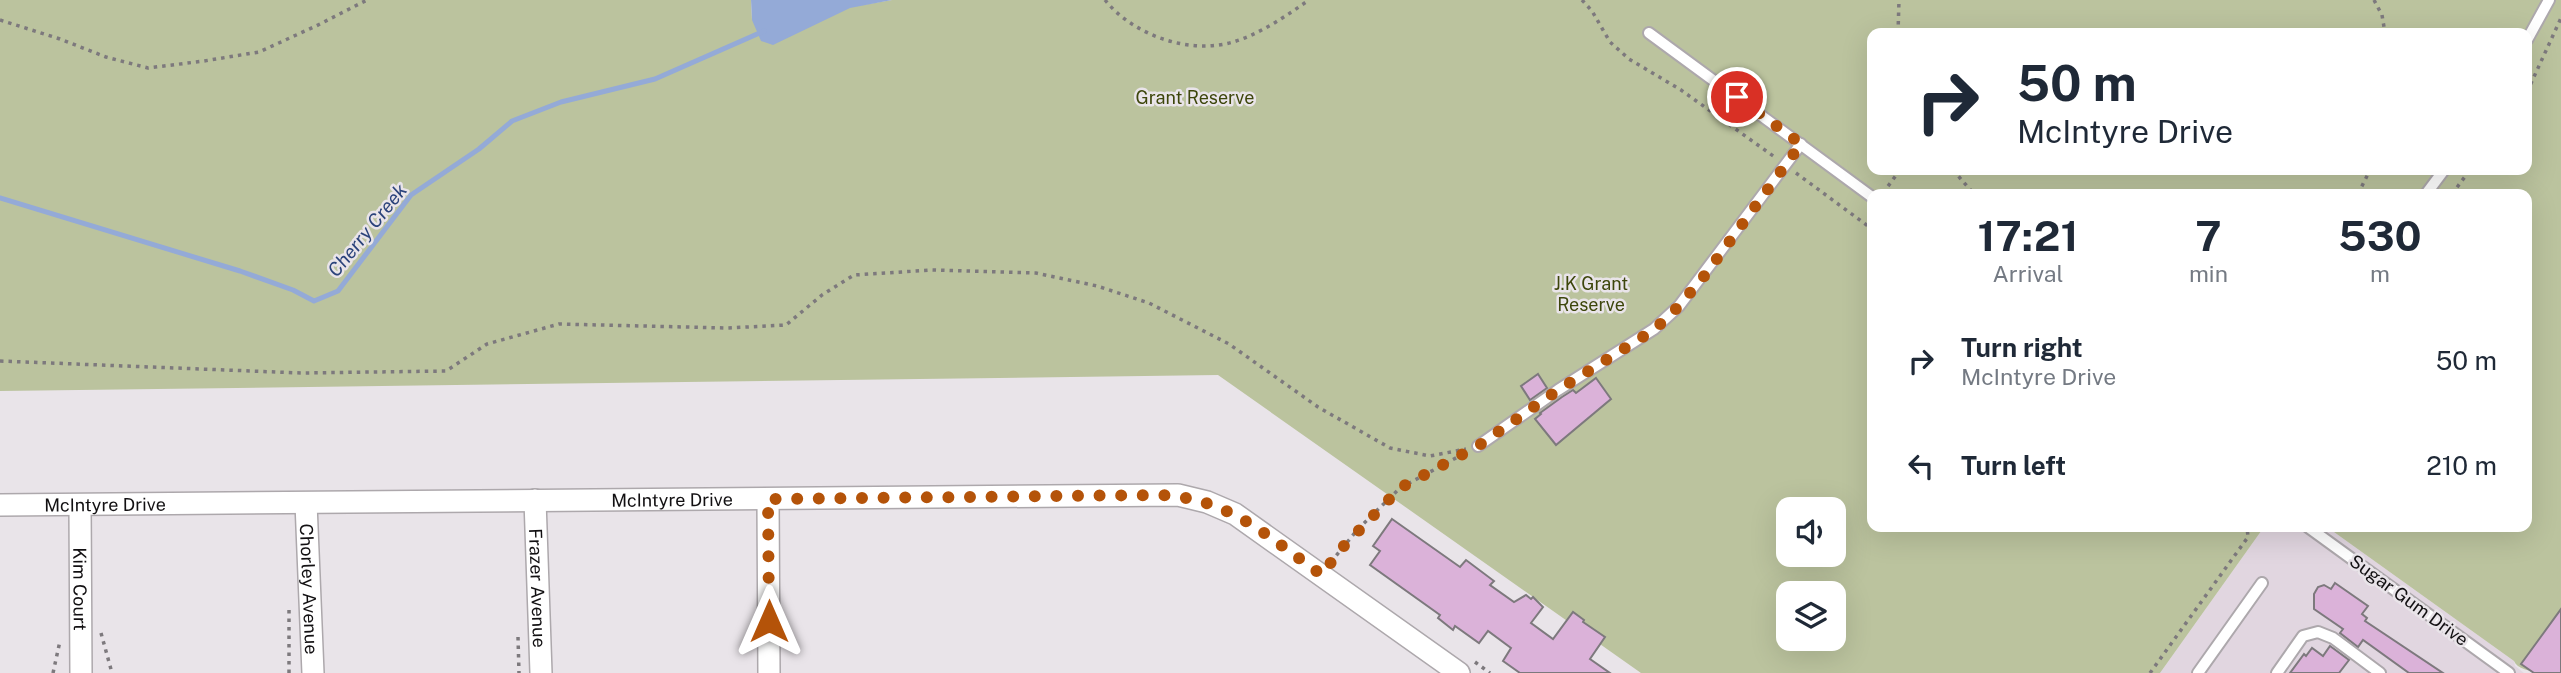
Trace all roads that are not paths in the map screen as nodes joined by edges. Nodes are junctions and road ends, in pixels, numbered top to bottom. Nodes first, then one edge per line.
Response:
1 (2549, 0) edge
2 (2532, 31) edge
3 (1649, 33) dead end
4 (1801, 144) junction
5 (1867, 193) edge
6 (1478, 446) road end
7 (768, 499) junction
8 (535, 500) junction
9 (306, 503) junction
10 (0, 505) edge
11 (80, 505) junction
12 (2315, 532) edge
13 (2262, 583) dead end
14 (2376, 672) edge
15 (82, 673) edge
16 (313, 673) edge
17 (541, 673) edge
18 (769, 673) edge
19 (1459, 673) edge
20 (2198, 673) edge
21 (2277, 673) edge
22 (2510, 673) edge

1 - 2 lane
3 - 4 lane
4 - 5 lane
4 - 6 lane
7 - 8 street, McIntyre Drive
7 - 18 street
7 - 19 street, McIntyre Drive
8 - 9 street, McIntyre Drive
8 - 17 street, Frazer Avenue
9 - 11 street, McIntyre Drive
9 - 16 street, Chorley Avenue
10 - 11 street, McIntyre Drive
11 - 15 street, Kim Court
12 - 22 lane, Sugar Gum Drive
13 - 20 lane
14 - 21 lane

